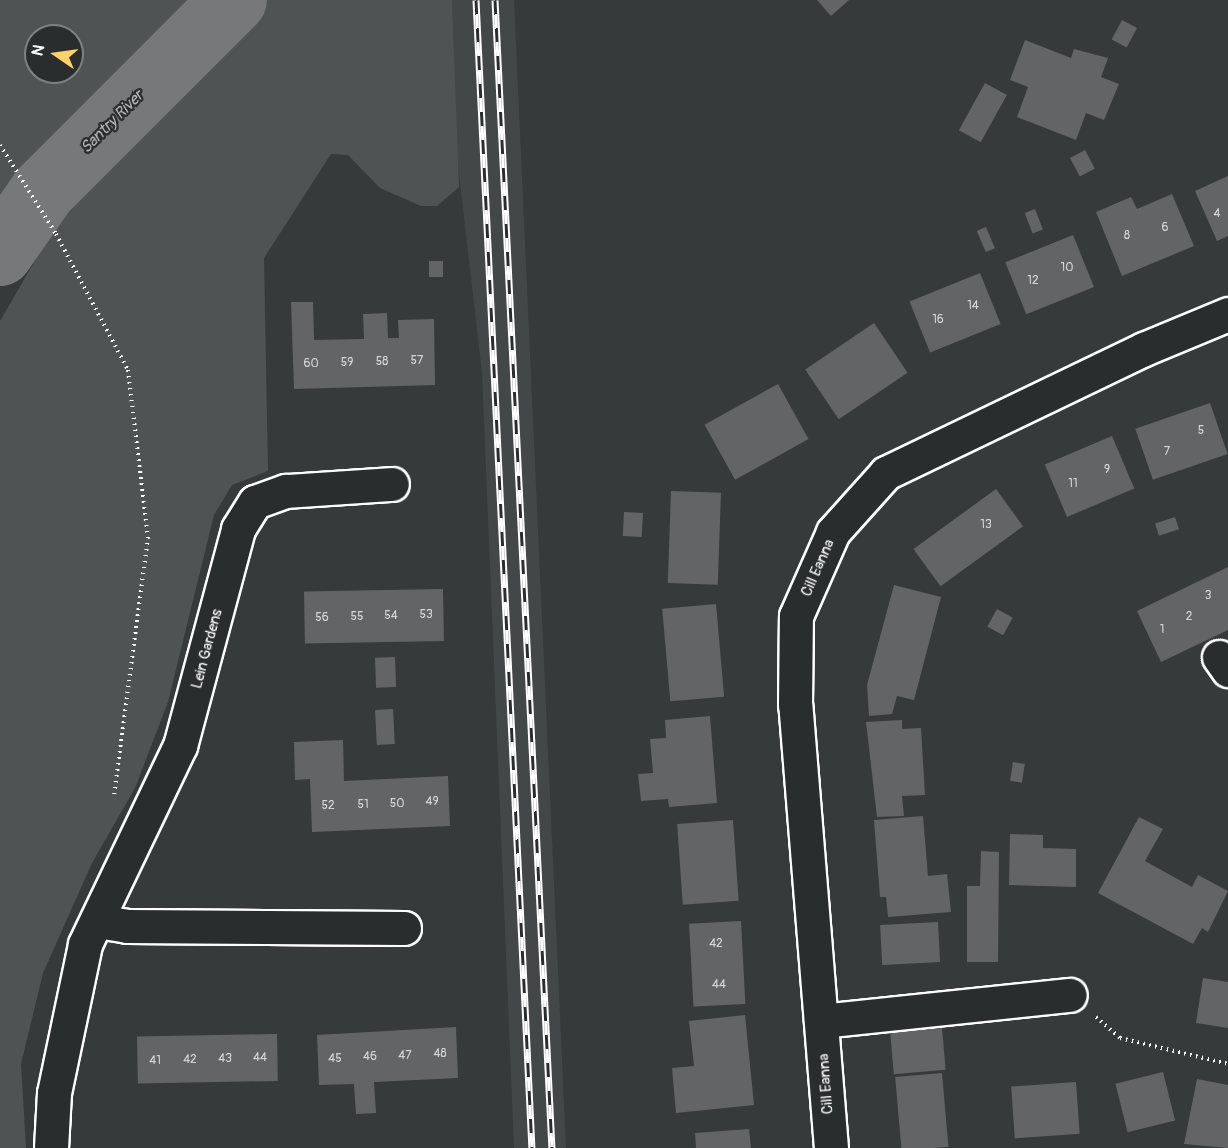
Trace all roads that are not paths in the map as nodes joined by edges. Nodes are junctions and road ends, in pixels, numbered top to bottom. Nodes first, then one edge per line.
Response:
1 (1228, 314) edge
2 (392, 484) dead end
3 (97, 921) junction
4 (404, 928) dead end
5 (1070, 995) road end
6 (821, 1021) junction
7 (51, 1148) edge
8 (831, 1148) edge

1 - 6 street, Cill Eanna
2 - 3 street, Lein Gardens
3 - 4 street
3 - 7 street, Lein Gardens
5 - 6 street
6 - 8 street, Cill Eanna

